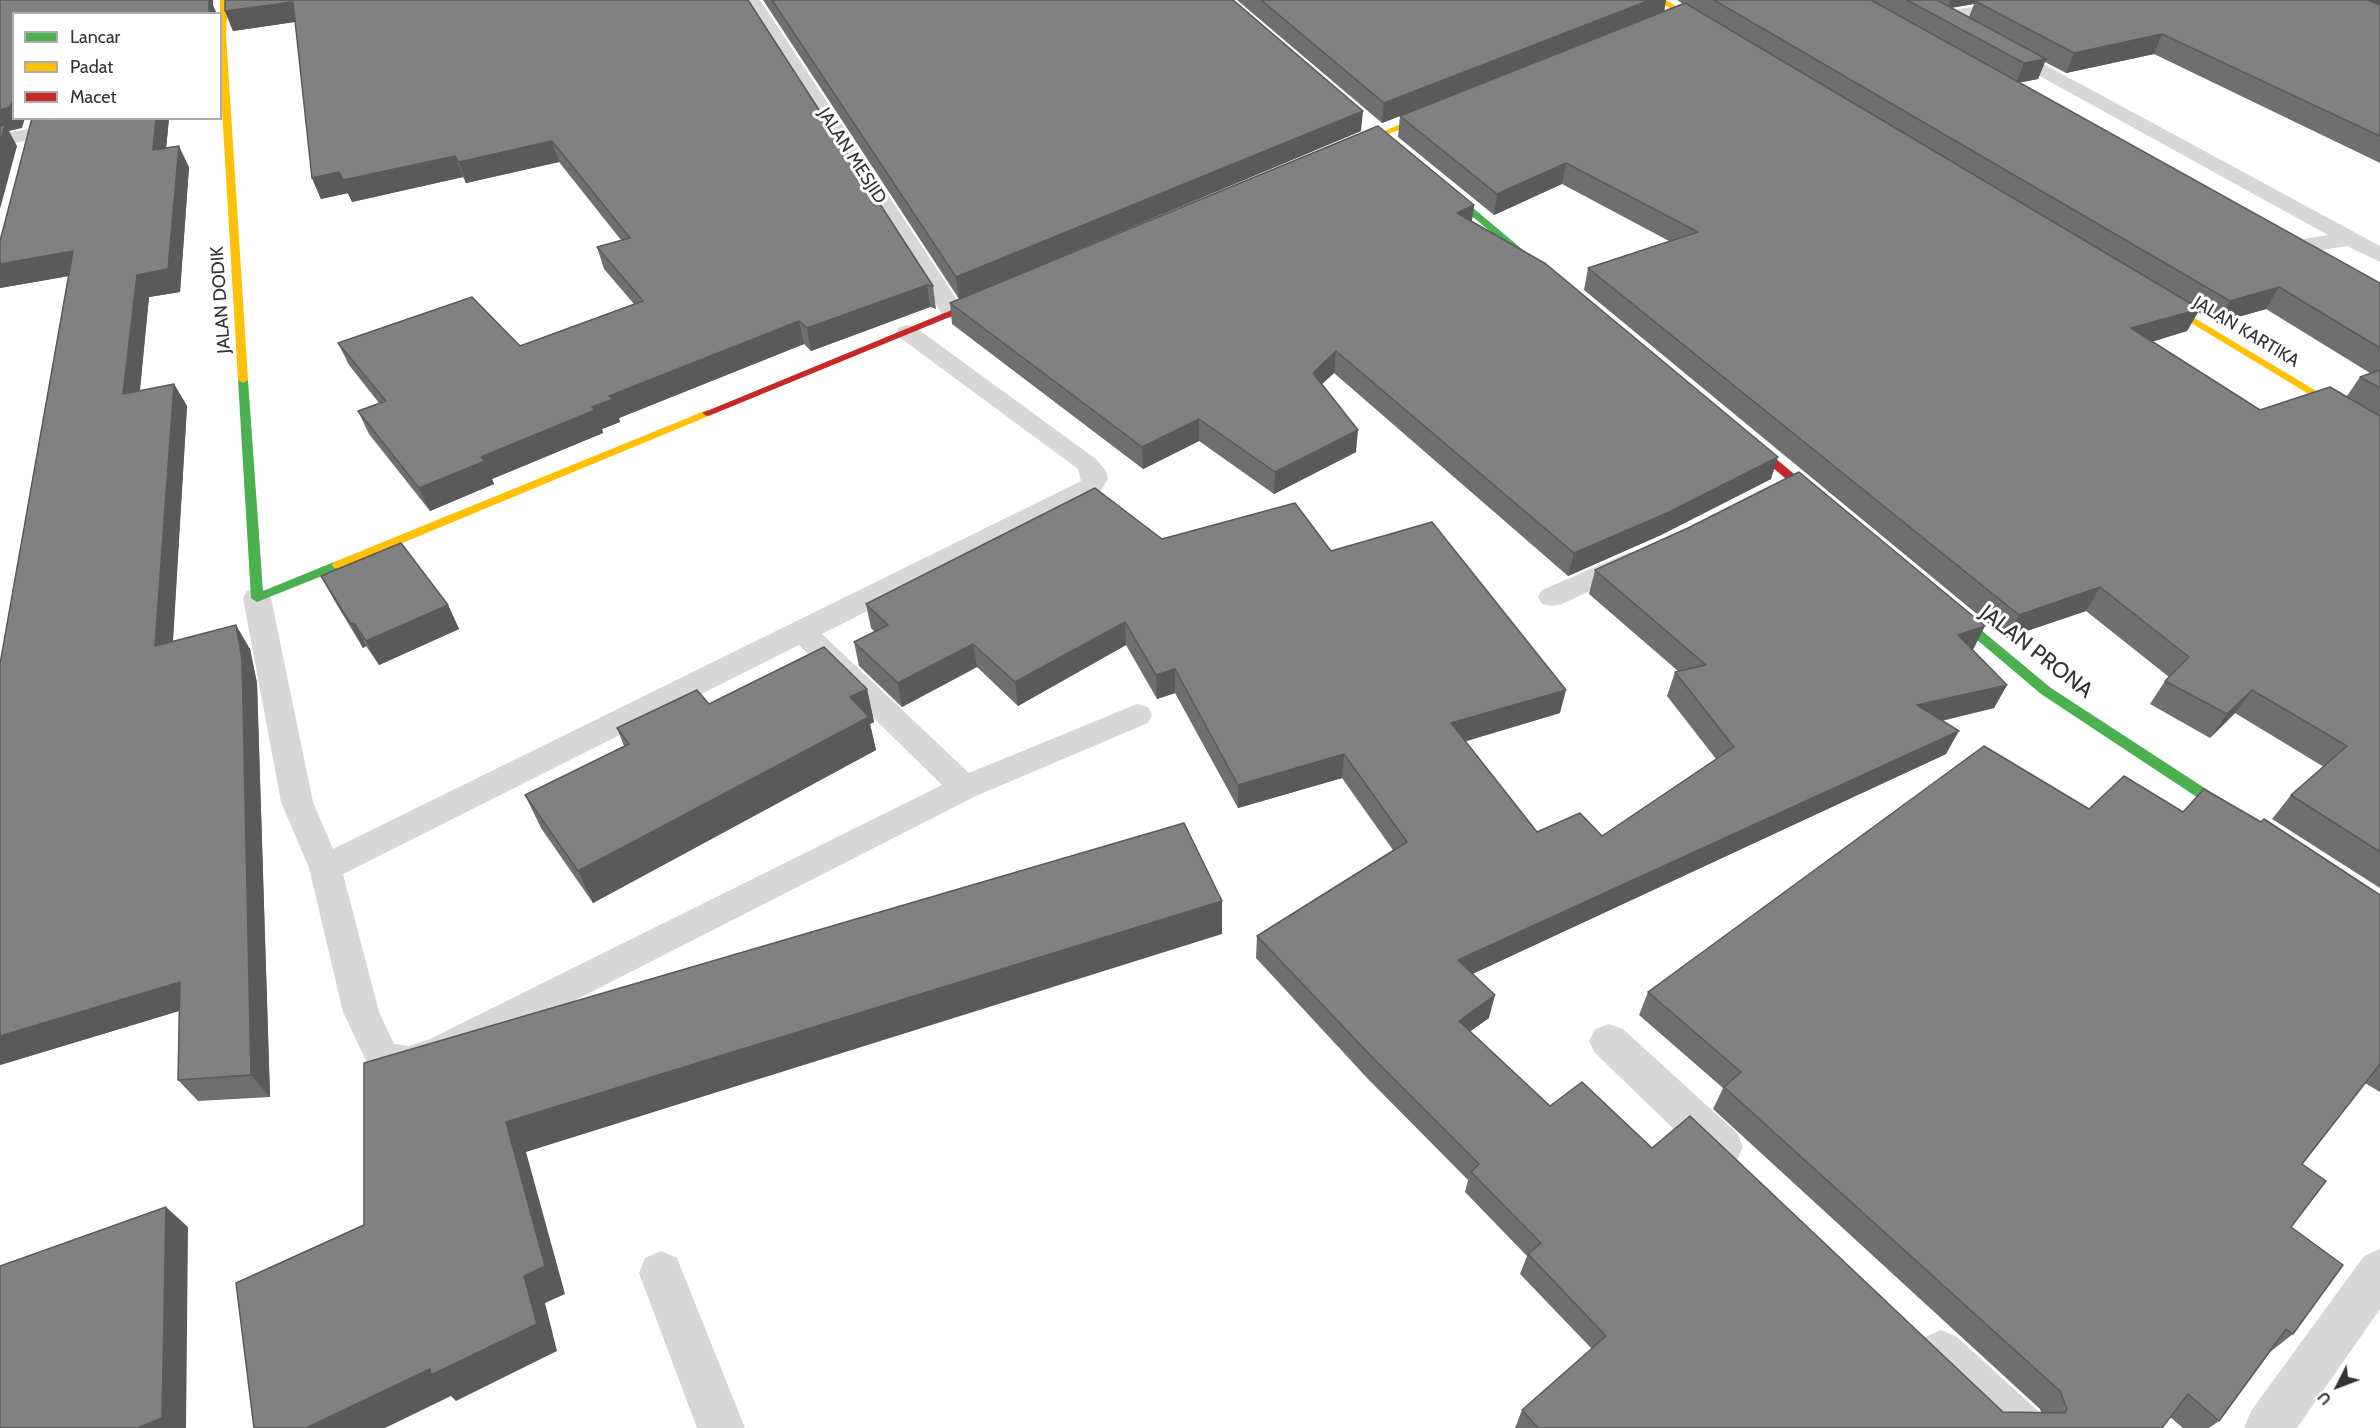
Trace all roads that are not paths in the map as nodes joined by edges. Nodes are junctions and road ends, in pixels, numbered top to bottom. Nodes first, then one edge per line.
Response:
1 (224, 0) edge
2 (751, 0) edge
3 (1661, 0) edge
4 (1924, 5) edge
5 (2024, 5) edge
6 (1943, 16) junction
7 (1723, 38) edge
8 (1455, 104) edge
9 (35, 126) edge
10 (0, 140) edge
11 (1336, 153) edge
12 (28, 156) edge
13 (1425, 173) edge
14 (2254, 229) edge
15 (2351, 239) junction
16 (2380, 255) edge
17 (1555, 280) edge
18 (1008, 289) edge
19 (2148, 293) edge
20 (953, 312) junction
21 (908, 332) junction
22 (1730, 426) edge
23 (2380, 434) edge
24 (1794, 480) junction
25 (1770, 492) edge
26 (1839, 518) edge
27 (1649, 553) edge
28 (1551, 597) dead end
29 (257, 598) junction
30 (1938, 600) edge
31 (802, 632) junction
32 (1137, 715) dead end
33 (965, 788) junction
34 (2251, 826) edge
35 (325, 868) junction
36 (1609, 1041) dead end
37 (1746, 1170) edge
38 (2380, 1271) edge
39 (661, 1273) dead end
40 (1909, 1323) edge
41 (721, 1428) edge
42 (2020, 1428) edge
43 (2268, 1428) edge

1 - 29 street, JALAN DODIK
2 - 20 street, JALAN MESJID
3 - 7 street
4 - 6 street
5 - 6 lane
6 - 15 street
8 - 11 street
9 - 10 street
9 - 12 street
13 - 17 street
14 - 15 street
15 - 16 street
18 - 20 street
19 - 23 street, JALAN KARTIKA
20 - 21 street
21 - 29 street
21 - 31 lane
22 - 24 street
24 - 25 lane
24 - 26 street
27 - 28 lane
29 - 35 lane
30 - 34 street, JALAN PRONA
31 - 33 lane
31 - 35 lane
32 - 33 lane
33 - 35 lane
36 - 37 street
38 - 43 street
39 - 41 street
40 - 42 street

